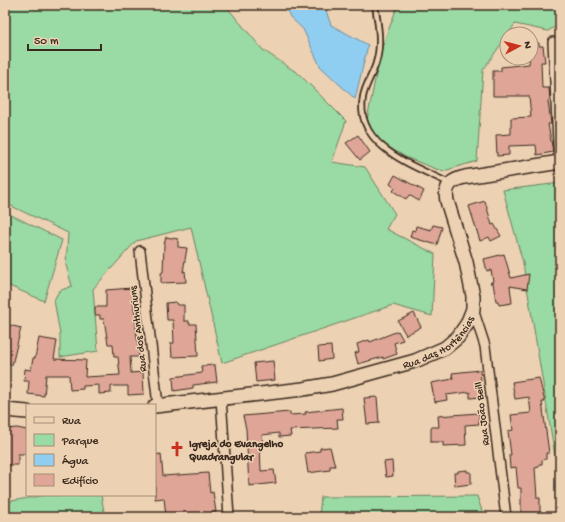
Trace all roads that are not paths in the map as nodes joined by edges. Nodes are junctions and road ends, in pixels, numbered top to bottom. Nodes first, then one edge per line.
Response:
1 (374, 5) edge
2 (553, 42) dead end
3 (559, 162) edge
4 (449, 184) junction
5 (140, 250) dead end
6 (473, 310) junction
7 (221, 398) junction
8 (157, 406) edge
9 (5, 410) edge
10 (26, 412) edge
11 (229, 517) edge
12 (506, 517) edge

1 - 4 lane
2 - 3 street
3 - 4 street
4 - 6 street, Rua das Hortências
5 - 8 street, Rua dos Anthuriuns
6 - 7 street, Rua das Hortências
6 - 12 street, Rua João Beill
7 - 8 street, Rua das Hortências
7 - 11 street
9 - 10 street

